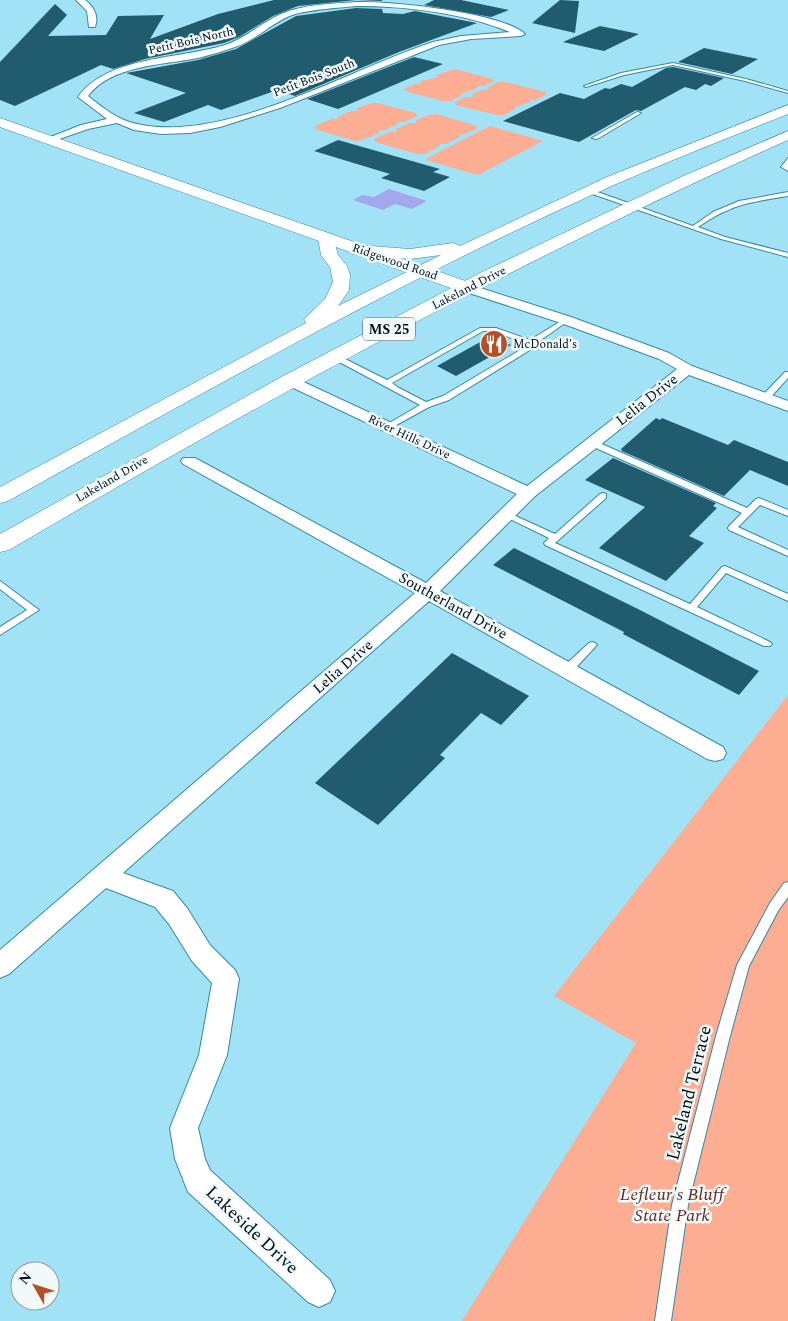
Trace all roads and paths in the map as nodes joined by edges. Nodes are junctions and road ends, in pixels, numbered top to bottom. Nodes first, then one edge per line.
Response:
1 (80, 0) edge
2 (92, 25) dead end
3 (521, 34) joint
4 (586, 86) dead end
5 (788, 92) edge
6 (788, 109) edge
7 (639, 113) dead end
8 (114, 121) junction
9 (0, 122) edge
10 (788, 135) edge
11 (595, 138) dead end
12 (54, 142) junction
13 (788, 160) edge
14 (788, 168) edge
15 (590, 191) junction
16 (788, 194) edge
17 (632, 205) junction
18 (695, 228) junction
19 (326, 238) junction
20 (488, 238) junction
21 (358, 250) junction
22 (788, 254) edge
23 (421, 272) junction
24 (468, 288) junction
25 (566, 320) junction
26 (531, 343) junction
27 (256, 357) junction
28 (334, 357) junction
29 (687, 369) junction
30 (788, 374) edge
31 (290, 381) junction
32 (387, 383) junction
33 (766, 397) junction
34 (426, 405) junction
35 (788, 406) edge
36 (389, 428) junction
37 (592, 443) junction
38 (189, 461) dead end
39 (528, 493) junction
40 (0, 496) edge
41 (603, 496) dead end
42 (748, 512) junction
43 (788, 513) edge
44 (506, 515) junction
45 (556, 538) junction
46 (0, 544) edge
47 (788, 553) edge
48 (1, 586) edge
49 (428, 592) junction
50 (788, 598) edge
51 (691, 608) junction
52 (0, 632) edge
53 (766, 644) dead end
54 (592, 645) dead end
55 (567, 670) junction
56 (715, 753) dead end
57 (103, 876) junction
58 (788, 887) edge
59 (0, 966) edge
60 (319, 1291) dead end
61 (663, 1321) edge

1 - 2 street
3 - 8 street, Petit Bois South
3 - 8 street, Petit Bois North
4 - 5 lane
6 - 15 main road, MS 25
7 - 11 lane
8 - 12 street
9 - 12 main road, Ridgewood Road
10 - 17 main road, Lakeland Drive / MS 25
12 - 19 main road, Ridgewood Road
13 - 14 lane
15 - 17 lane
15 - 20 main road, MS 25
16 - 18 lane
17 - 18 lane
17 - 24 main road, Lakeland Drive / MS 25
18 - 22 lane
19 - 21 main road, Ridgewood Road
19 - 27 main road
20 - 21 main road
20 - 23 main road, MS 25
21 - 23 main road, Ridgewood Road
23 - 24 main road, Ridgewood Road
23 - 27 main road, MS 25
24 - 25 street, Ridgewood Road
24 - 28 main road, Lakeland Drive / MS 25
25 - 26 lane
25 - 29 street, Ridgewood Road
26 - 32 lane
26 - 34 lane
27 - 40 main road, MS 25
28 - 31 main road, Lakeland Drive / MS 25
28 - 32 lane
29 - 33 street, Ridgewood Road
29 - 37 street, Lelia Drive
30 - 33 lane
31 - 36 street, River Hills Drive
31 - 46 main road, Lakeland Drive / MS 25
32 - 34 lane
33 - 35 street, Ridgewood Road
34 - 36 lane
36 - 39 street, River Hills Drive
37 - 39 street, Lelia Drive
37 - 42 lane
38 - 49 street, Southerland Drive
39 - 44 street, Lelia Drive
41 - 45 lane
42 - 43 lane
42 - 47 lane
44 - 45 lane
44 - 49 street, Lelia Drive
45 - 51 lane
48 - 52 lane
49 - 55 street, Southerland Drive
49 - 57 street, Lelia Drive
50 - 51 lane
51 - 53 lane
54 - 55 lane
55 - 56 street, Southerland Drive
57 - 59 street, Lelia Drive
57 - 60 street, Lakeside Drive
58 - 61 lane, Lakeland Terrace

